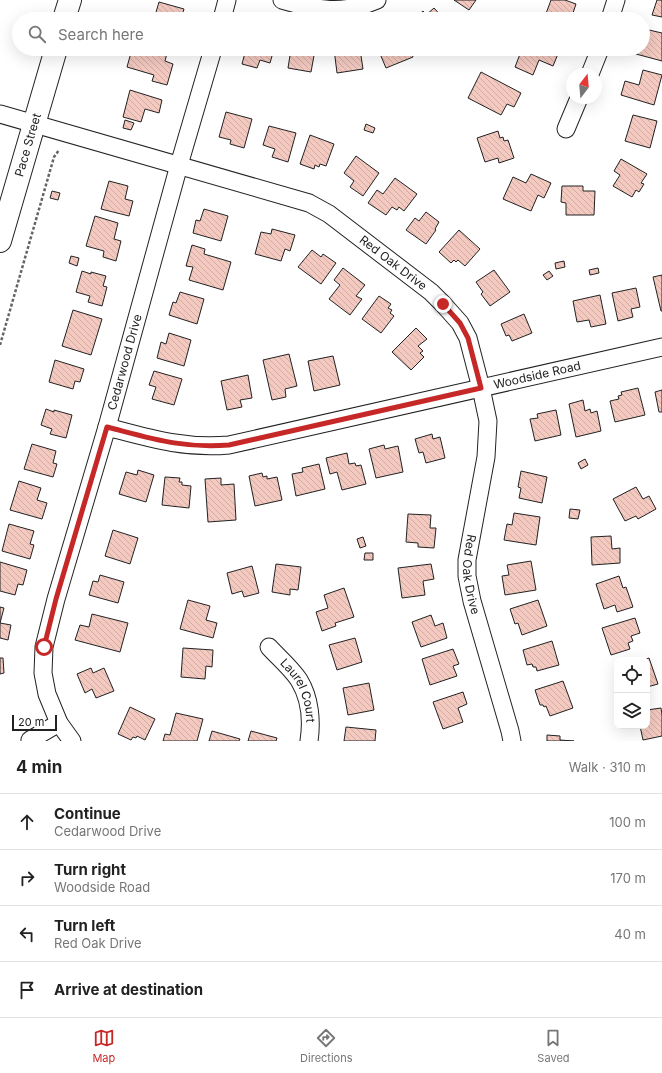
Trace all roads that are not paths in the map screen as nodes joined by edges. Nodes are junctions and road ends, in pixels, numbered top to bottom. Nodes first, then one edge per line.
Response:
1 (70, 0) edge
2 (228, 0) edge
3 (282, 0) edge
4 (377, 0) edge
5 (616, 0) edge
6 (66, 12) edge
7 (224, 12) edge
8 (612, 12) edge
9 (54, 56) edge
10 (211, 56) edge
11 (597, 56) edge
12 (592, 68) edge
13 (576, 104) edge
14 (0, 114) edge
15 (34, 123) junction
16 (566, 129) dead end
17 (179, 166) junction
18 (0, 241) edge
19 (662, 347) edge
20 (481, 388) junction
21 (107, 427) junction
22 (269, 647) dead end
23 (59, 723) junction
24 (30, 740) dead end
25 (72, 741) edge
26 (309, 741) edge
27 (512, 741) edge

1 - 6 main road
2 - 7 street
3 - 4 street
5 - 8 street
9 - 15 main road, Pace Street
10 - 17 street, Cedarwood Drive
11 - 12 street
13 - 16 street
14 - 15 street, Red Oak Drive
15 - 17 street, Red Oak Drive
15 - 18 main road, Pace Street
17 - 20 street, Red Oak Drive
17 - 21 street, Cedarwood Drive
19 - 20 street, Woodside Road
20 - 21 street, Woodside Road
20 - 27 street, Red Oak Drive
21 - 23 street, Cedarwood Drive
22 - 26 street, Laurel Court
23 - 24 street
23 - 25 street, Cedarwood Drive

